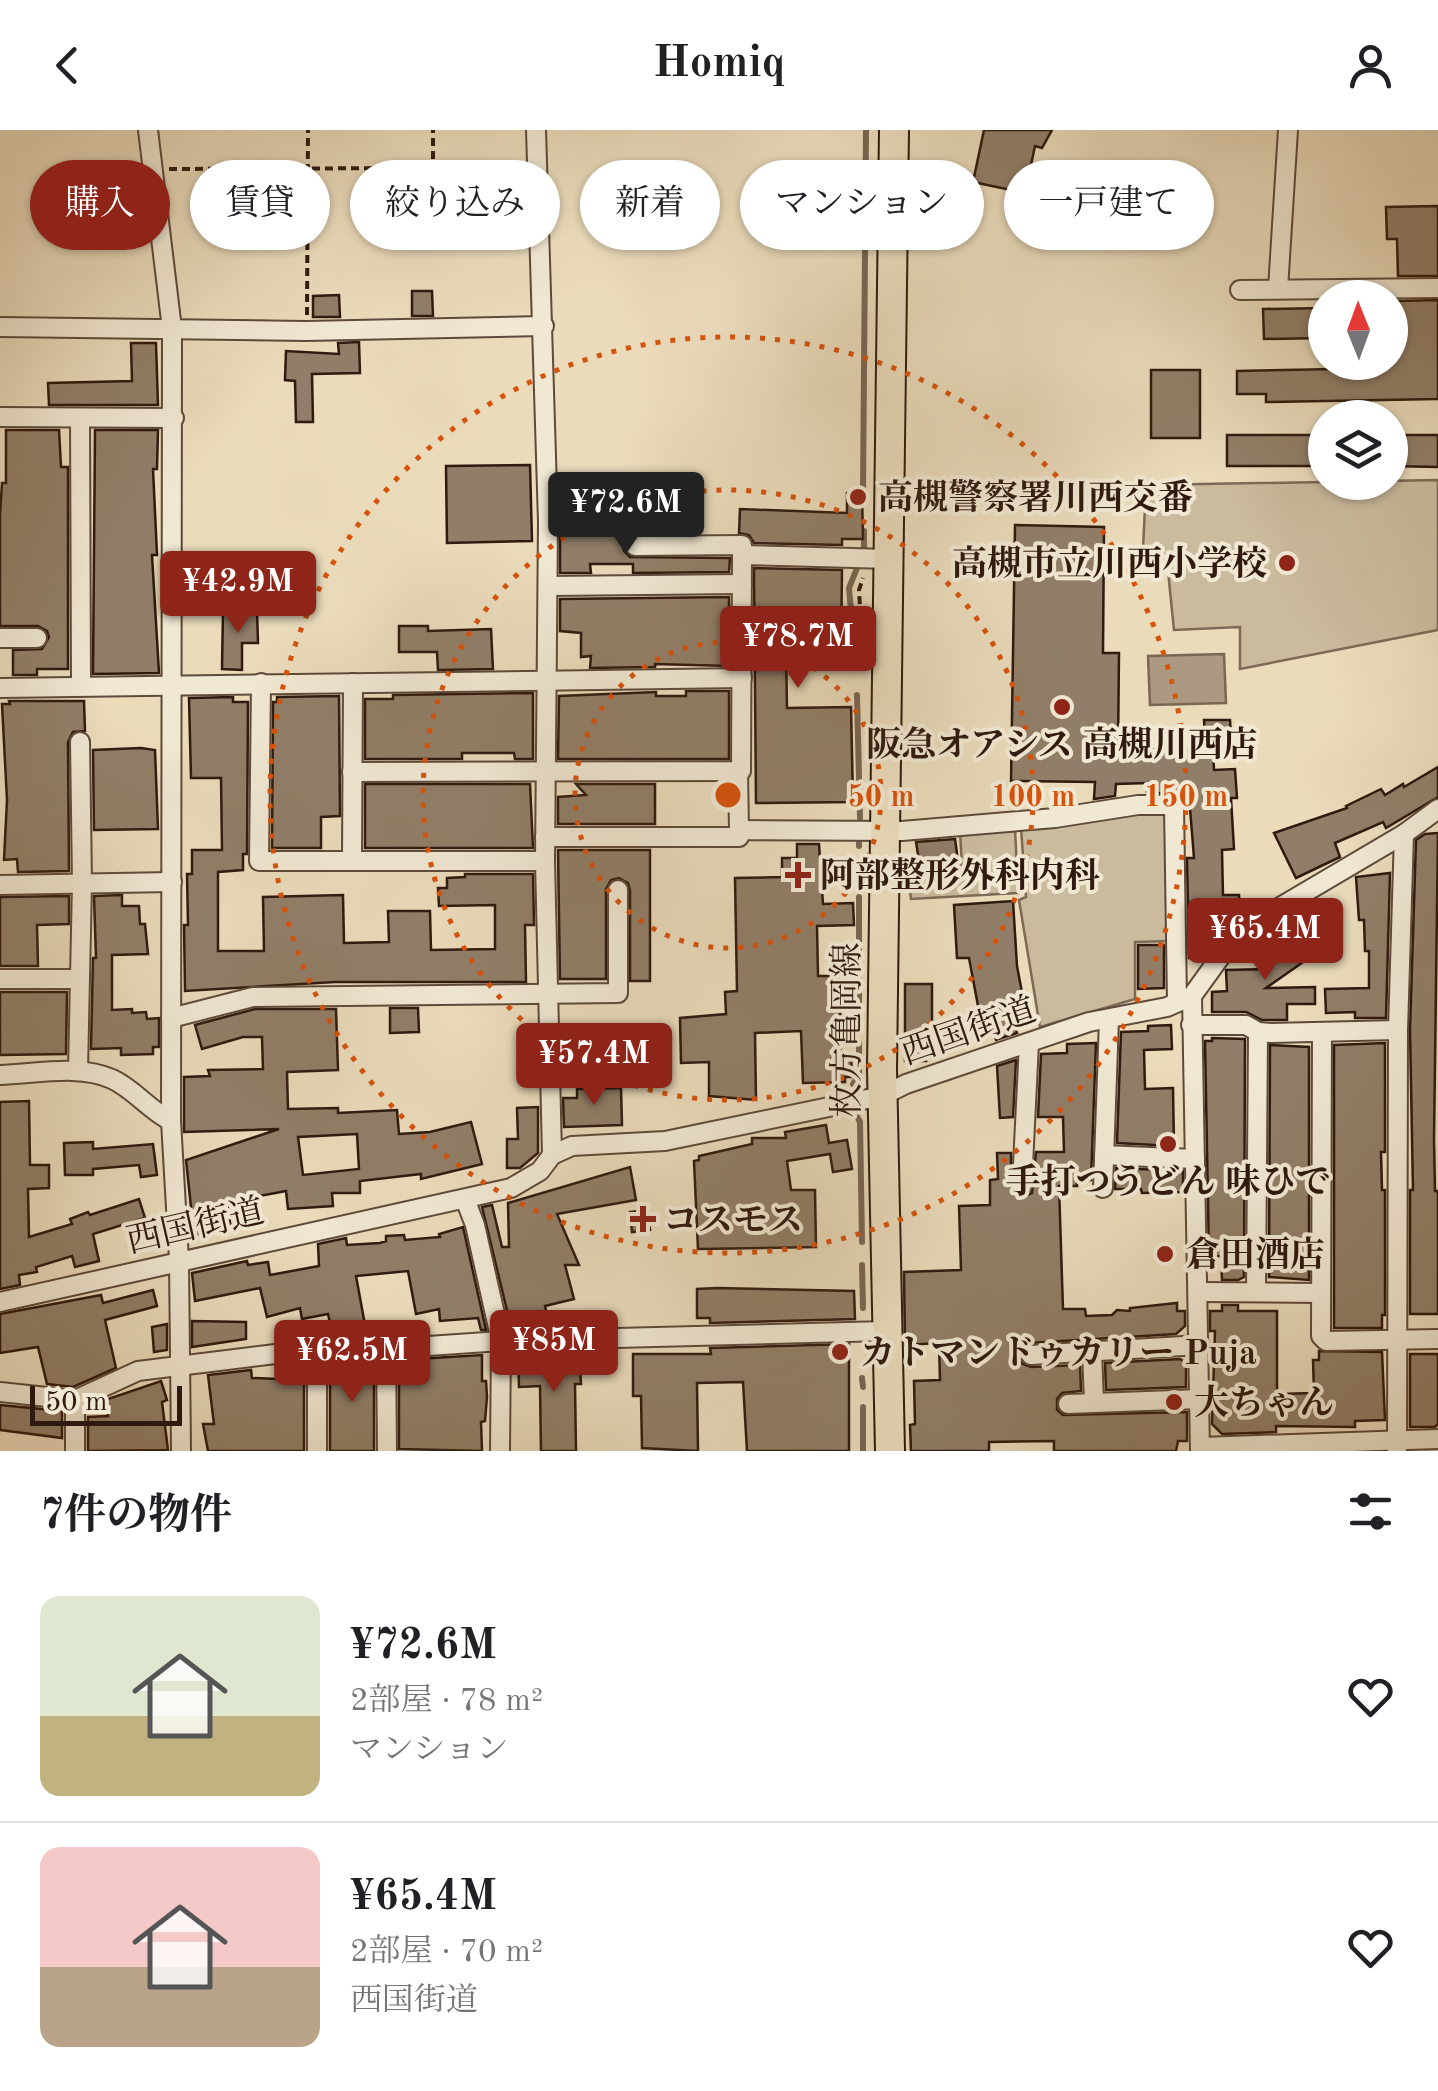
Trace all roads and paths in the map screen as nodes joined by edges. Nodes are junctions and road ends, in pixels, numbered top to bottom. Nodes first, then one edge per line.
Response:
1 (148, 130) edge
2 (308, 130) edge
3 (432, 130) edge
4 (536, 130) edge
5 (894, 130) edge
6 (1288, 130) edge
7 (152, 160) edge
8 (308, 160) edge
9 (330, 168) edge
10 (163, 250) edge
11 (307, 250) edge
12 (1438, 288) edge
13 (1278, 289) junction
14 (1240, 290) dead end
15 (544, 326) junction
16 (0, 327) edge
17 (172, 329) junction
18 (306, 331) junction
19 (0, 417) edge
20 (80, 418) junction
21 (174, 418) junction
22 (548, 522) junction
23 (742, 555) junction
24 (889, 560) junction
25 (742, 584) junction
26 (548, 586) junction
27 (0, 638) edge
28 (37, 638) dead end
29 (742, 678) junction
30 (546, 679) junction
31 (261, 683) junction
32 (353, 683) junction
33 (170, 684) junction
34 (81, 685) junction
35 (0, 688) edge
36 (80, 742) dead end
37 (738, 771) junction
38 (352, 772) junction
39 (545, 772) junction
40 (1438, 809) edge
41 (738, 830) junction
42 (886, 831) junction
43 (1404, 834) junction
44 (545, 837) junction
45 (352, 860) junction
46 (545, 861) junction
47 (172, 882) junction
48 (82, 883) junction
49 (0, 885) edge
50 (618, 890) dead end
51 (0, 978) edge
52 (78, 979) junction
53 (548, 994) junction
54 (1184, 999) junction
55 (172, 1018) junction
56 (1109, 1018) junction
57 (1190, 1025) junction
58 (1398, 1030) junction
59 (1258, 1032) junction
60 (1322, 1032) junction
61 (1029, 1043) junction
62 (78, 1072) junction
63 (0, 1075) edge
64 (882, 1096) junction
65 (171, 1121) junction
66 (552, 1155) junction
67 (1104, 1155) junction
68 (1195, 1159) junction
69 (1022, 1185) dead end
70 (1103, 1188) dead end
71 (465, 1199) junction
72 (179, 1260) junction
73 (1198, 1292) junction
74 (1256, 1292) junction
75 (1320, 1293) junction
76 (0, 1302) edge
77 (886, 1332) junction
78 (1438, 1339) edge
79 (1395, 1340) junction
80 (501, 1341) junction
81 (1200, 1345) junction
82 (386, 1348) junction
83 (318, 1350) junction
84 (1092, 1351) junction
85 (1031, 1355) dead end
86 (180, 1364) junction
87 (0, 1392) edge
88 (1200, 1399) junction
89 (75, 1400) junction
90 (1094, 1403) junction
91 (1068, 1404) dead end
92 (1438, 1439) edge
93 (1397, 1446) edge
94 (1254, 1448) edge
95 (1200, 1449) edge
96 (74, 1451) edge
97 (181, 1451) edge
98 (317, 1451) edge
99 (387, 1451) edge
100 (500, 1451) edge
101 (890, 1451) edge

1 - 7 street
2 - 8 path
3 - 9 path
4 - 15 street
5 - 24 main road, 枚方亀岡線
6 - 13 street
10 - 17 street
11 - 18 path
12 - 13 street
13 - 14 street
15 - 18 street
15 - 22 street
16 - 17 street
17 - 18 street
17 - 21 street
19 - 20 street
20 - 21 street
20 - 34 street
21 - 33 street
22 - 23 street
22 - 26 street
23 - 24 street
23 - 25 street
24 - 42 main road, 枚方亀岡線
25 - 26 street
25 - 29 street
26 - 30 street
27 - 28 street
29 - 30 street
29 - 37 street
30 - 32 street
30 - 39 street
31 - 32 street
31 - 33 street
31 - 45 street
32 - 38 street
33 - 34 street
33 - 47 street
34 - 35 street
36 - 48 street
37 - 39 street
37 - 41 street
38 - 39 street
38 - 45 street
39 - 44 street
40 - 43 street
41 - 42 street
41 - 44 street
42 - 54 street
42 - 64 main road, 枚方亀岡線
43 - 54 street
43 - 58 street
44 - 46 street
45 - 46 street
46 - 53 street
47 - 48 street
47 - 55 street
48 - 49 street
48 - 52 street
50 - 53 street
51 - 52 street
52 - 62 street
53 - 55 street
53 - 66 street
54 - 56 street, 西国街道
54 - 57 street
55 - 65 street
56 - 61 street, 西国街道
56 - 67 street
57 - 59 street
57 - 68 street
58 - 60 street
58 - 79 street
59 - 60 street
59 - 74 street
60 - 75 street
61 - 64 street, 西国街道
61 - 69 street
62 - 63 street
62 - 65 street
64 - 66 street, 西国街道
64 - 77 main road, 枚方亀岡線
65 - 72 street
66 - 71 street, 西国街道
67 - 68 street
67 - 70 street
68 - 73 street
71 - 72 street, 西国街道
71 - 80 street
72 - 76 street, 西国街道
72 - 86 street
73 - 74 street
73 - 81 street
74 - 75 street
75 - 79 street
77 - 80 street
77 - 101 main road, 枚方亀岡線
78 - 79 street
79 - 93 street
80 - 82 street
80 - 100 street
81 - 84 street
81 - 88 street
82 - 83 street
82 - 99 street
83 - 86 street
83 - 98 street
84 - 85 street
84 - 90 street
86 - 89 street
86 - 97 street
87 - 89 street
88 - 90 street
88 - 95 street
89 - 96 street
90 - 91 street
92 - 93 street
93 - 94 street
94 - 95 street

